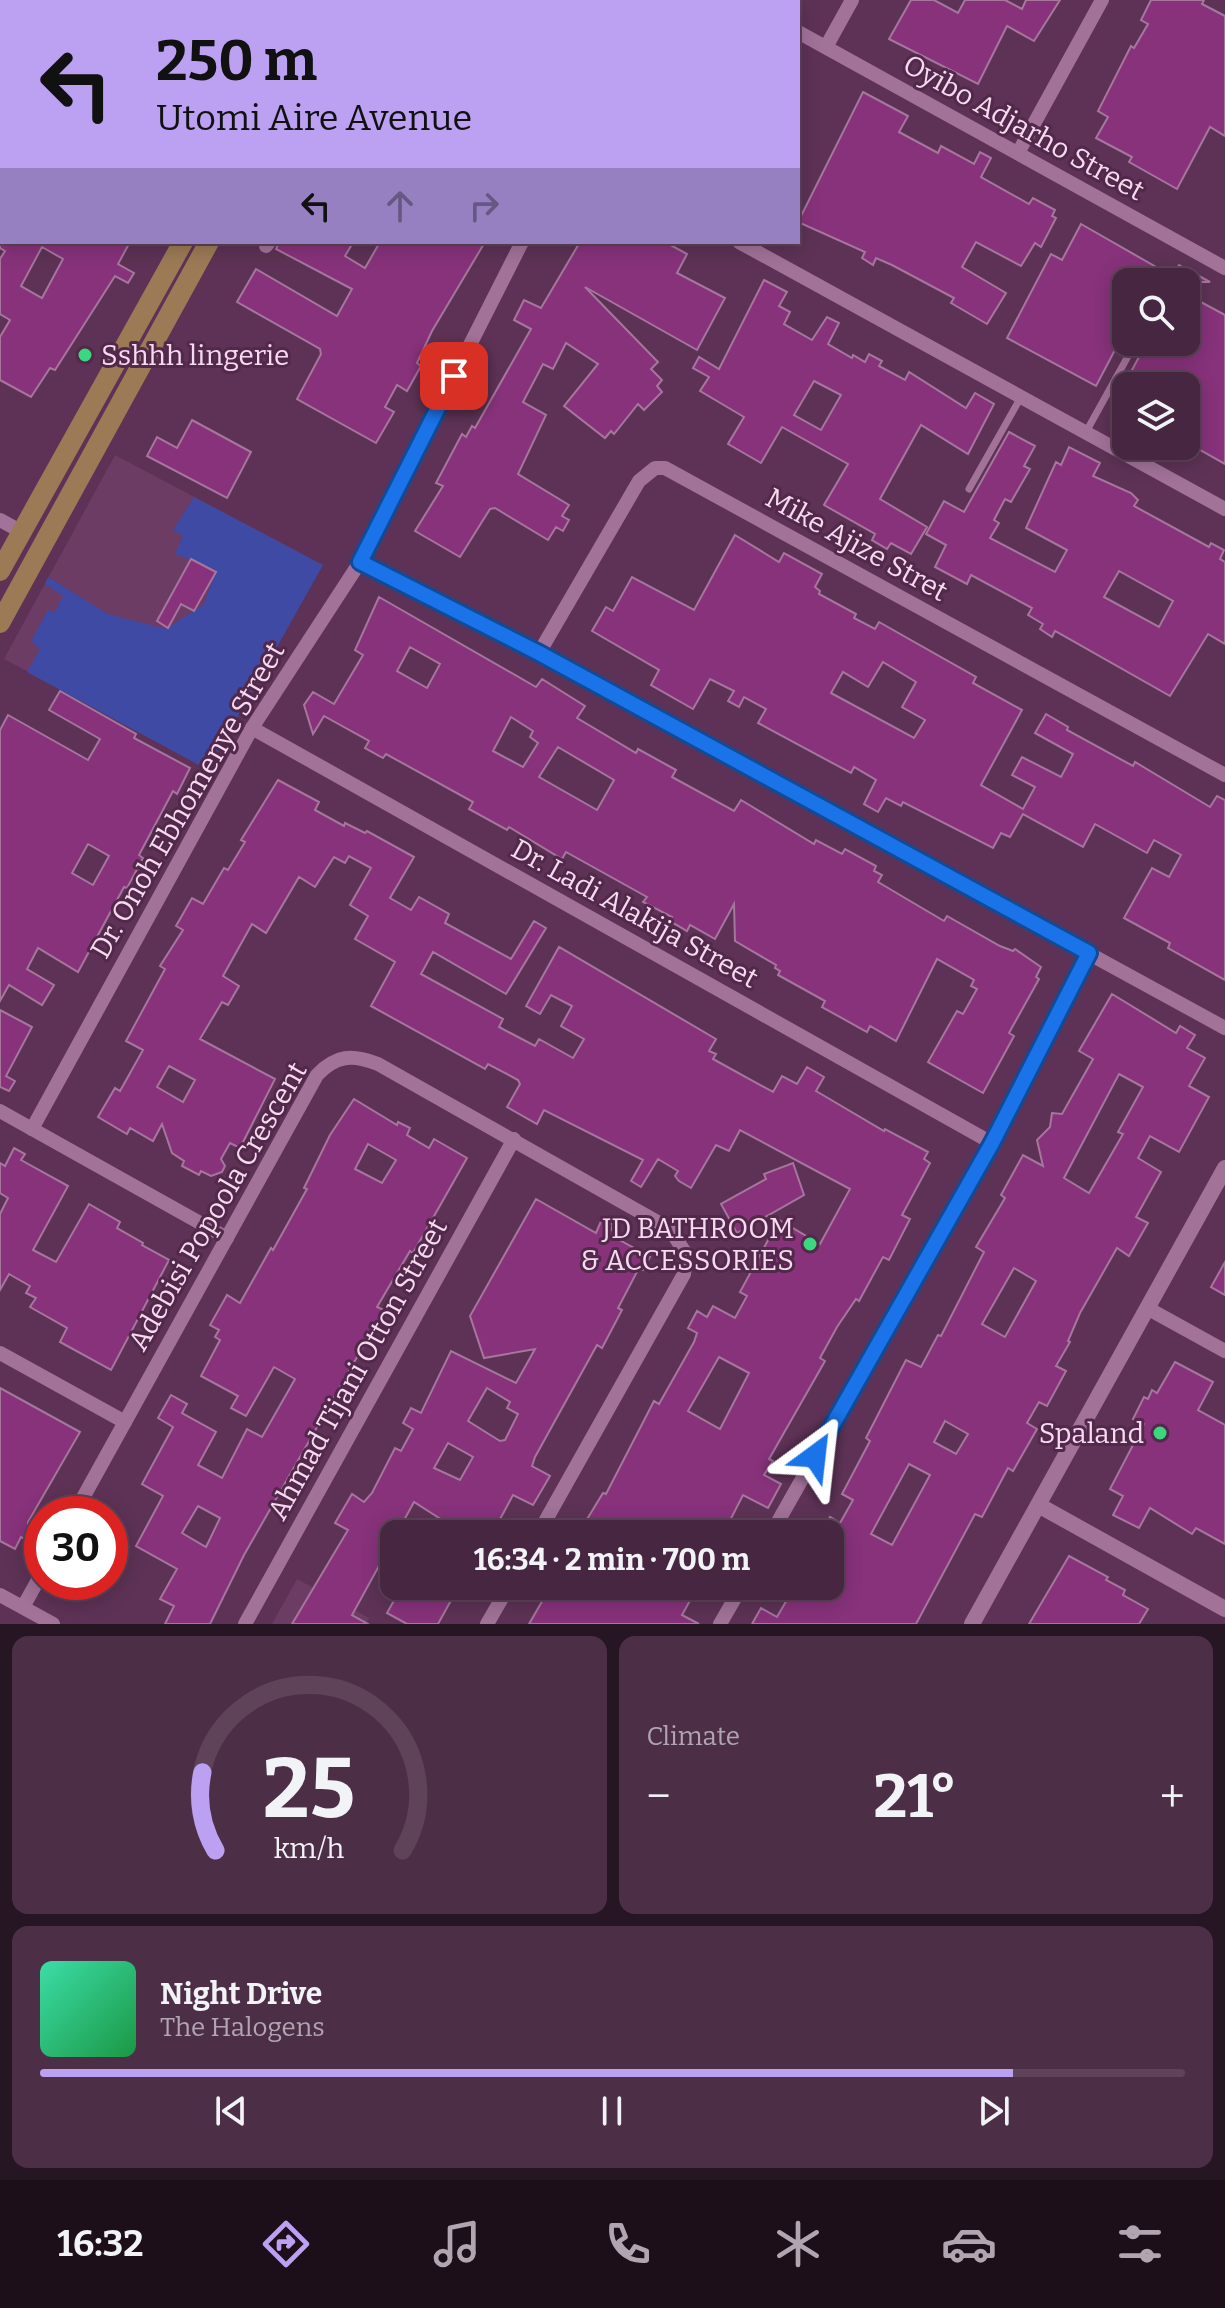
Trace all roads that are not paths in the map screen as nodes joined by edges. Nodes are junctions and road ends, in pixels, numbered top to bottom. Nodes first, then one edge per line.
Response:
1 (852, 0) edge
2 (1102, 0) edge
3 (800, 33) edge
4 (826, 47) junction
5 (1018, 153) junction
6 (182, 244) edge
7 (208, 244) edge
8 (521, 244) edge
9 (743, 244) edge
10 (1225, 268) edge
11 (1128, 356) edge
12 (1021, 397) junction
13 (1086, 432) junction
14 (969, 489) dead end
15 (1225, 509) edge
16 (0, 520) edge
17 (22, 532) junction
18 (360, 562) junction
19 (0, 571) edge
20 (0, 623) edge
21 (539, 653) junction
22 (252, 728) junction
23 (1225, 775) edge
24 (1089, 953) junction
25 (1225, 1028) edge
26 (0, 1111) edge
27 (32, 1129) junction
28 (514, 1139) junction
29 (992, 1143) junction
30 (1225, 1168) edge
31 (227, 1238) junction
32 (1147, 1308) junction
33 (1225, 1351) edge
34 (0, 1353) edge
35 (125, 1422) junction
36 (84, 1496) edge
37 (1040, 1506) junction
38 (546, 1520) edge
39 (779, 1520) edge
40 (0, 1595) edge
41 (27, 1600) edge
42 (501, 1600) edge
43 (734, 1600) edge
44 (23, 1607) junction
45 (1225, 1609) edge
46 (53, 1624) edge
47 (245, 1624) edge
48 (487, 1624) edge
49 (720, 1624) edge
50 (972, 1624) edge

1 - 4 street
2 - 5 street
3 - 4 street, Oyibo Adjarho Street
4 - 5 street, Oyibo Adjarho Street
5 - 10 street, Oyibo Adjarho Street
6 - 17 main road
7 - 20 main road
8 - 18 street, Dr. Onoh Ebhomenye Street
9 - 12 street
11 - 13 lane
12 - 13 street
12 - 14 lane
13 - 15 street
16 - 17 street
17 - 19 main road
18 - 21 street
18 - 22 street, Dr. Onoh Ebhomenye Street
21 - 23 street, Mike Ajize Stret
21 - 24 street
22 - 27 street, Dr. Onoh Ebhomenye Street
22 - 29 street, Dr. Ladi Alakija Street
24 - 25 street
24 - 29 street
26 - 27 street
27 - 31 street
28 - 31 street, Adebisi Popoola Crescent
28 - 38 street, Adebisi Popoola Crescent
28 - 47 street, Ahmad Tijani Otton Street
29 - 39 street
30 - 32 street
31 - 35 street, Adebisi Popoola Crescent
32 - 33 street
32 - 37 street
34 - 35 street
35 - 36 street, Adebisi Popoola Crescent
37 - 45 street
37 - 50 street
40 - 44 street
41 - 44 street
42 - 48 street
43 - 49 street
44 - 46 street

